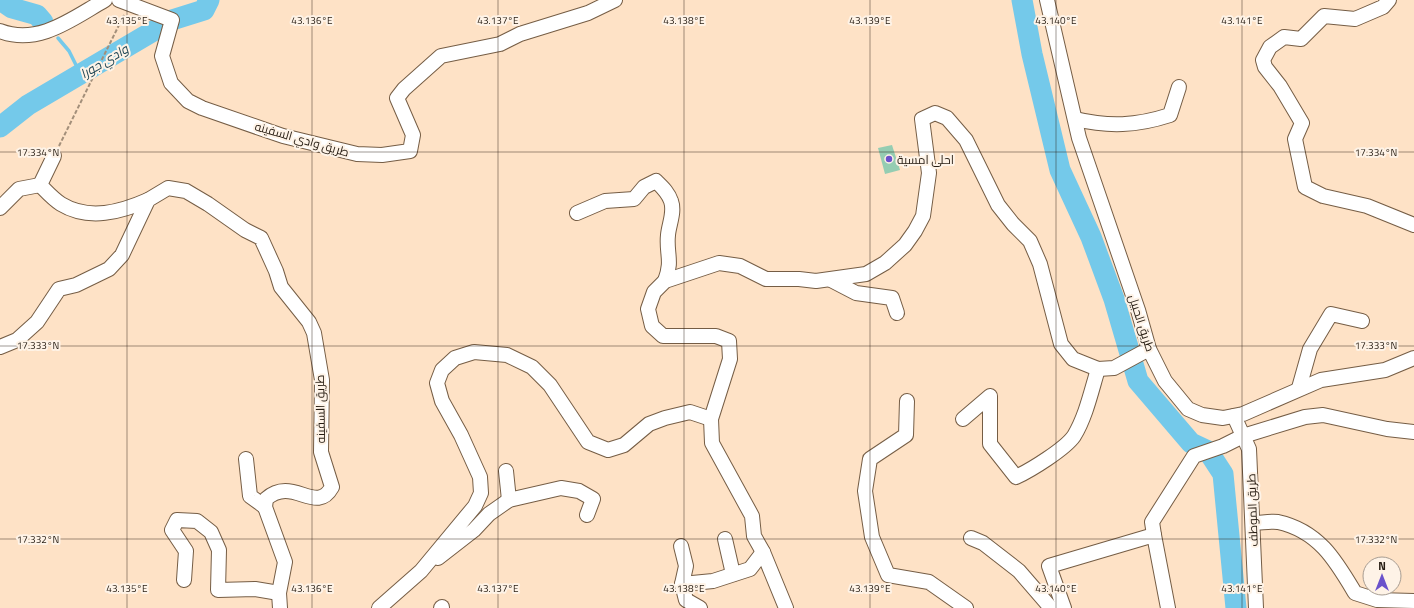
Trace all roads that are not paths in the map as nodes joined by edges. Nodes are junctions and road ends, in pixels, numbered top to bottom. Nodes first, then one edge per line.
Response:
1 (105, 0) edge
2 (615, 0) edge
3 (1047, 0) edge
4 (1389, 0) edge
5 (123, 5) edge
6 (0, 31) edge
7 (1179, 87) dead end
8 (1075, 119) junction
9 (54, 156) road end
10 (40, 185) junction
11 (148, 200) junction
12 (0, 208) edge
13 (577, 213) dead end
14 (1414, 225) edge
15 (831, 280) junction
16 (665, 281) junction
17 (897, 313) dead end
18 (1362, 321) dead end
19 (0, 346) edge
20 (1149, 349) junction
21 (1414, 358) edge
22 (1098, 369) junction
23 (1299, 388) junction
24 (907, 401) dead end
25 (1234, 416) junction
26 (711, 419) junction
27 (963, 419) dead end
28 (1414, 432) edge
29 (1243, 436) junction
30 (246, 459) dead end
31 (506, 471) dead end
32 (509, 500) junction
33 (265, 507) junction
34 (587, 515) dead end
35 (1253, 523) junction
36 (1154, 535) junction
37 (971, 538) dead end
38 (725, 539) dead end
39 (681, 546) dead end
40 (763, 552) junction
41 (420, 571) junction
42 (733, 574) junction
43 (184, 580) dead end
44 (682, 584) junction
45 (279, 592) junction
46 (1414, 601) edge
47 (1380, 604) edge
48 (280, 608) edge
49 (379, 608) edge
50 (700, 608) edge
51 (786, 608) edge
52 (966, 608) edge
53 (1051, 608) edge
54 (1064, 608) edge
55 (1168, 608) edge
56 (1256, 608) edge

1 - 6 street
2 - 5 street, طريق وادي السفينه
3 - 8 street, طريق الحبيل
4 - 14 street
7 - 8 street
8 - 20 street, طريق الحبيل
9 - 10 street
10 - 11 street, طريق السفينه
10 - 12 street
11 - 19 street
11 - 33 street, طريق السفينه
13 - 16 street
15 - 16 street
15 - 17 street
15 - 22 street
16 - 26 street
18 - 23 street
20 - 22 street
20 - 25 street, طريق الحبيل
21 - 23 street, طريق الحبيل
22 - 27 street
23 - 25 street, طريق الحبيل
24 - 52 street
25 - 29 street, طريق الموطف
26 - 40 street
26 - 41 street
28 - 29 street
29 - 35 street, طريق الموطف
29 - 36 street
30 - 33 street
31 - 32 street
32 - 34 street
32 - 41 street
33 - 45 street
35 - 47 street
35 - 56 street, طريق الموطف
36 - 54 street
36 - 55 street
37 - 53 street
38 - 42 street
39 - 44 street
40 - 42 street
40 - 51 street
41 - 49 street
42 - 44 street
43 - 45 street
44 - 50 street
45 - 48 street
46 - 47 street

